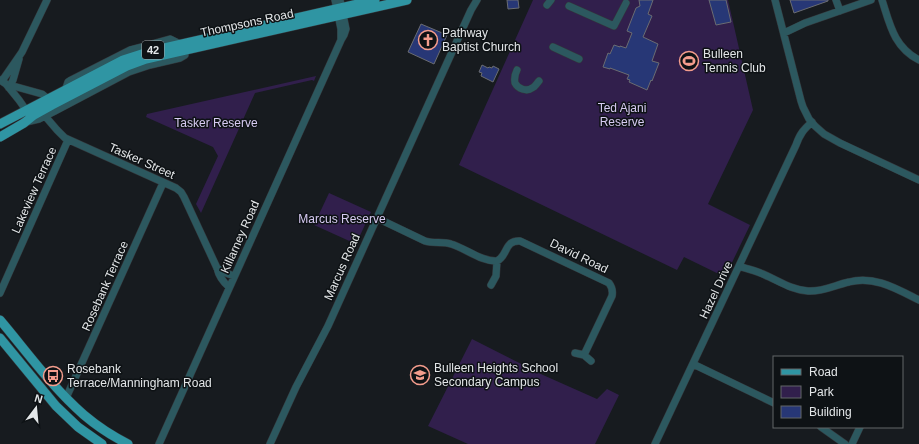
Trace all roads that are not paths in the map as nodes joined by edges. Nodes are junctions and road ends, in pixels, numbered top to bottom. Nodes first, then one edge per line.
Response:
1 (47, 0) edge
2 (375, 0) edge
3 (408, 0) edge
4 (472, 0) edge
5 (477, 0) edge
6 (775, 0) edge
7 (836, 0) edge
8 (871, 0) edge
9 (882, 0) edge
10 (626, 3) dead end
11 (569, 6) edge
12 (339, 8) edge
13 (471, 10) junction
14 (840, 11) junction
15 (783, 30) junction
16 (183, 47) junction
17 (553, 47) dead end
18 (579, 59) dead end
19 (919, 60) edge
20 (517, 70) dead end
21 (538, 81) dead end
22 (5, 84) edge
23 (50, 102) junction
24 (26, 110) junction
25 (34, 115) junction
26 (45, 116) junction
27 (24, 123) junction
28 (0, 124) edge
29 (814, 124) junction
30 (0, 137) edge
31 (68, 140) junction
32 (919, 180) edge
33 (163, 182) junction
34 (377, 218) junction
35 (496, 261) junction
36 (740, 263) junction
37 (217, 268) junction
38 (234, 276) junction
39 (491, 285) dead end
40 (230, 287) junction
41 (0, 293) edge
42 (919, 300) edge
43 (0, 320) edge
44 (0, 338) edge
45 (574, 353) dead end
46 (584, 355) junction
47 (591, 361) dead end
48 (693, 364) junction
49 (66, 398) junction
50 (773, 403) edge
51 (822, 428) edge
52 (860, 428) edge
53 (102, 444) edge
54 (128, 444) edge
55 (159, 444) edge
56 (270, 444) edge
57 (655, 444) edge
58 (844, 444) edge
59 (852, 444) edge

1 - 22 street
2 - 12 main road, Thompsons Road / 42
3 - 12 main road, Thompsons Road / 42
4 - 13 street, Marcus Road
5 - 13 street, Marcus Road
6 - 15 street
7 - 14 street
8 - 14 street
9 - 19 street
10 - 11 street
12 - 16 main road, Thompsons Road / 42
12 - 38 street, Killarney Road
13 - 34 street, Marcus Road
14 - 15 street
15 - 29 street
16 - 23 main road, Thompsons Road / 42
16 - 23 main road, Thompsons Road / 42
16 - 26 street, Thompsons Road
17 - 18 street
20 - 21 street
22 - 23 street
22 - 24 street
23 - 24 main road, Thompsons Road / 42
23 - 25 main road, Thompsons Road / 42
24 - 25 street
24 - 28 main road, Thompsons Road / 42
25 - 27 main road, Thompsons Road / 42
26 - 27 street, Thompsons Road
26 - 31 street, Tasker Street
27 - 30 main road, Thompsons Road / 42
29 - 32 street
29 - 36 street, Hazel Drive
31 - 33 street, Tasker Street
31 - 41 street, Lakeview Terrace
33 - 37 street, Tasker Street
33 - 49 street, Rosebank Terrace
34 - 35 street
34 - 56 street, Marcus Road
35 - 39 street
35 - 46 street, David Road
36 - 42 street
36 - 48 street, Hazel Drive
37 - 38 street
37 - 40 street, Tasker Street
38 - 40 street, Killarney Road
40 - 55 street, Killarney Road
43 - 49 main road
44 - 53 main road
45 - 46 street
46 - 47 street
48 - 50 street
48 - 57 street, Hazel Drive
49 - 54 main road
51 - 58 street
52 - 59 street

